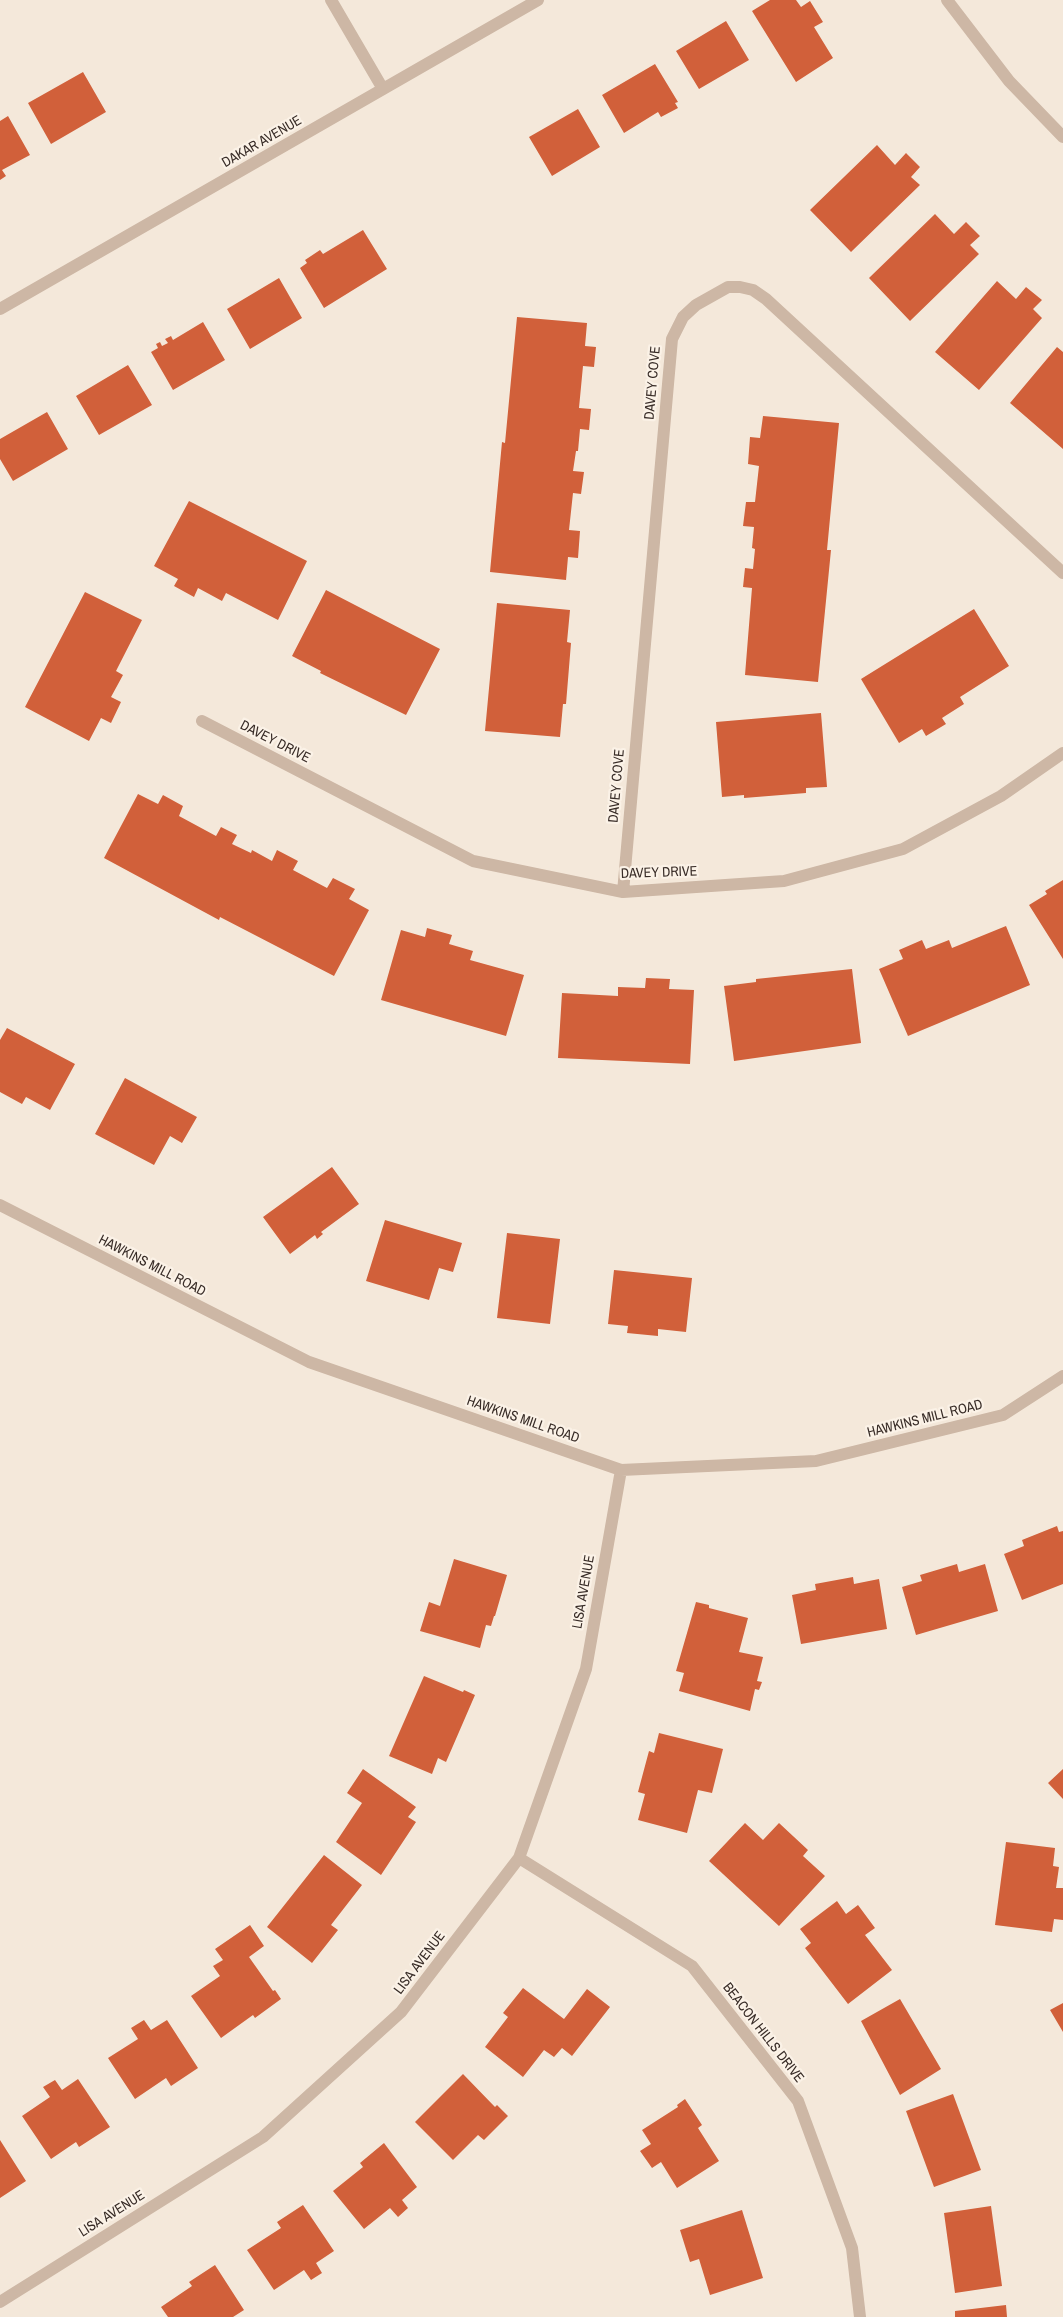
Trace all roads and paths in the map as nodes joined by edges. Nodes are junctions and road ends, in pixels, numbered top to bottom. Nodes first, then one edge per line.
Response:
1 (331, 0) edge
2 (538, 0) edge
3 (948, 0) edge
4 (383, 89) junction
5 (1063, 137) edge
6 (0, 309) edge
7 (1063, 573) edge
8 (202, 721) dead end
9 (1063, 753) edge
10 (623, 892) junction
11 (0, 1205) edge
12 (1063, 1376) edge
13 (621, 1470) junction
14 (519, 1858) junction
15 (0, 2302) edge
16 (860, 2317) edge

1 - 4 street
2 - 4 street, DAKAR AVENUE
3 - 5 street
4 - 6 street, DAKAR AVENUE
7 - 10 street, DAVEY COVE
8 - 10 street, DAVEY DRIVE
9 - 10 street, DAVEY DRIVE
11 - 13 street, HAWKINS MILL ROAD
12 - 13 street, HAWKINS MILL ROAD
13 - 14 street, LISA AVENUE
14 - 15 street, LISA AVENUE
14 - 16 street, BEACON HILLS DRIVE

